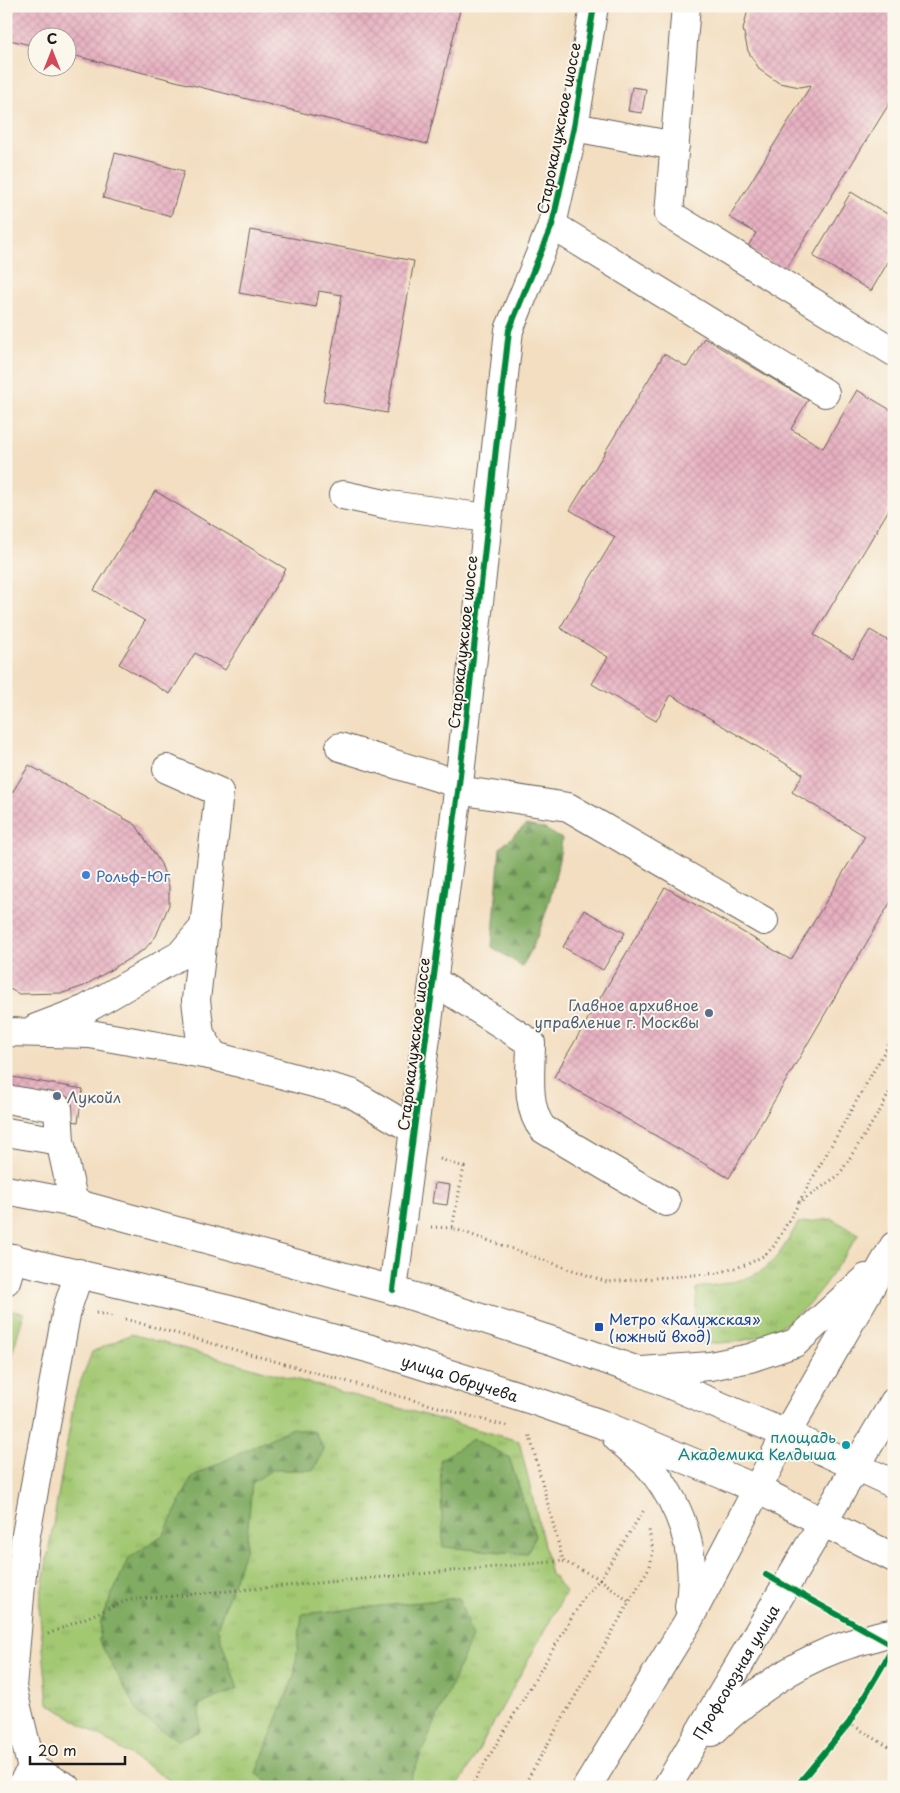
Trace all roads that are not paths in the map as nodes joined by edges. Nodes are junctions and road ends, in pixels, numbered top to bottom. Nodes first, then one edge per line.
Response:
1 (594, 6) edge
2 (686, 6) edge
3 (574, 127) junction
4 (675, 146) junction
5 (552, 225) junction
6 (894, 352) edge
7 (825, 393) dead end
8 (343, 495) dead end
9 (487, 518) junction
10 (340, 747) dead end
11 (167, 769) dead end
12 (459, 787) junction
13 (764, 921) dead end
14 (206, 926) junction
15 (434, 982) junction
16 (13, 1033) edge
17 (214, 1056) junction
18 (6, 1099) edge
19 (414, 1130) junction
20 (6, 1132) edge
21 (60, 1142) junction
22 (6, 1190) edge
23 (666, 1202) dead end
24 (74, 1203) junction
25 (889, 1254) edge
26 (8, 1265) edge
27 (79, 1273) junction
28 (393, 1290) junction
29 (638, 1371) junction
30 (894, 1402) edge
31 (601, 1424) junction
32 (786, 1434) junction
33 (856, 1465) junction
34 (894, 1484) edge
35 (758, 1489) junction
36 (824, 1522) junction
37 (894, 1558) edge
38 (687, 1622) junction
39 (894, 1633) edge
40 (686, 1758) junction
41 (26, 1778) edge
42 (66, 1787) edge
43 (587, 1787) edge
44 (667, 1787) edge

1 - 3 main road, Старокалужское шоссе
2 - 4 main road
3 - 4 main road
3 - 5 main road, Старокалужское шоссе
4 - 6 main road
5 - 7 main road
5 - 9 main road, Старокалужское шоссе
8 - 9 main road
9 - 12 main road, Старокалужское шоссе
10 - 12 main road
11 - 14 main road
12 - 13 main road
12 - 15 main road, Старокалужское шоссе
14 - 16 main road
14 - 17 main road
15 - 19 main road, Старокалужское шоссе
15 - 23 main road
16 - 17 main road
17 - 19 main road
18 - 21 main road
19 - 28 main road, Старокалужское шоссе
20 - 21 main road
21 - 24 main road
22 - 24 main road
24 - 28 main road
25 - 29 main road
25 - 32 main road
26 - 27 main road, улица Обручева
27 - 31 main road, улица Обручева
27 - 41 main road
28 - 29 main road
29 - 32 main road
30 - 33 main road, Профсоюзная улица
31 - 35 main road, улица Обручева
31 - 38 main road
32 - 33 main road
32 - 35 main road
33 - 34 main road
33 - 36 main road, Профсоюзная улица
35 - 36 main road, улица Обручева
35 - 38 main road
36 - 37 main road, улица Обручева
36 - 40 main road, Профсоюзная улица
38 - 43 main road
39 - 40 main road
40 - 44 main road, Профсоюзная улица
41 - 42 main road

